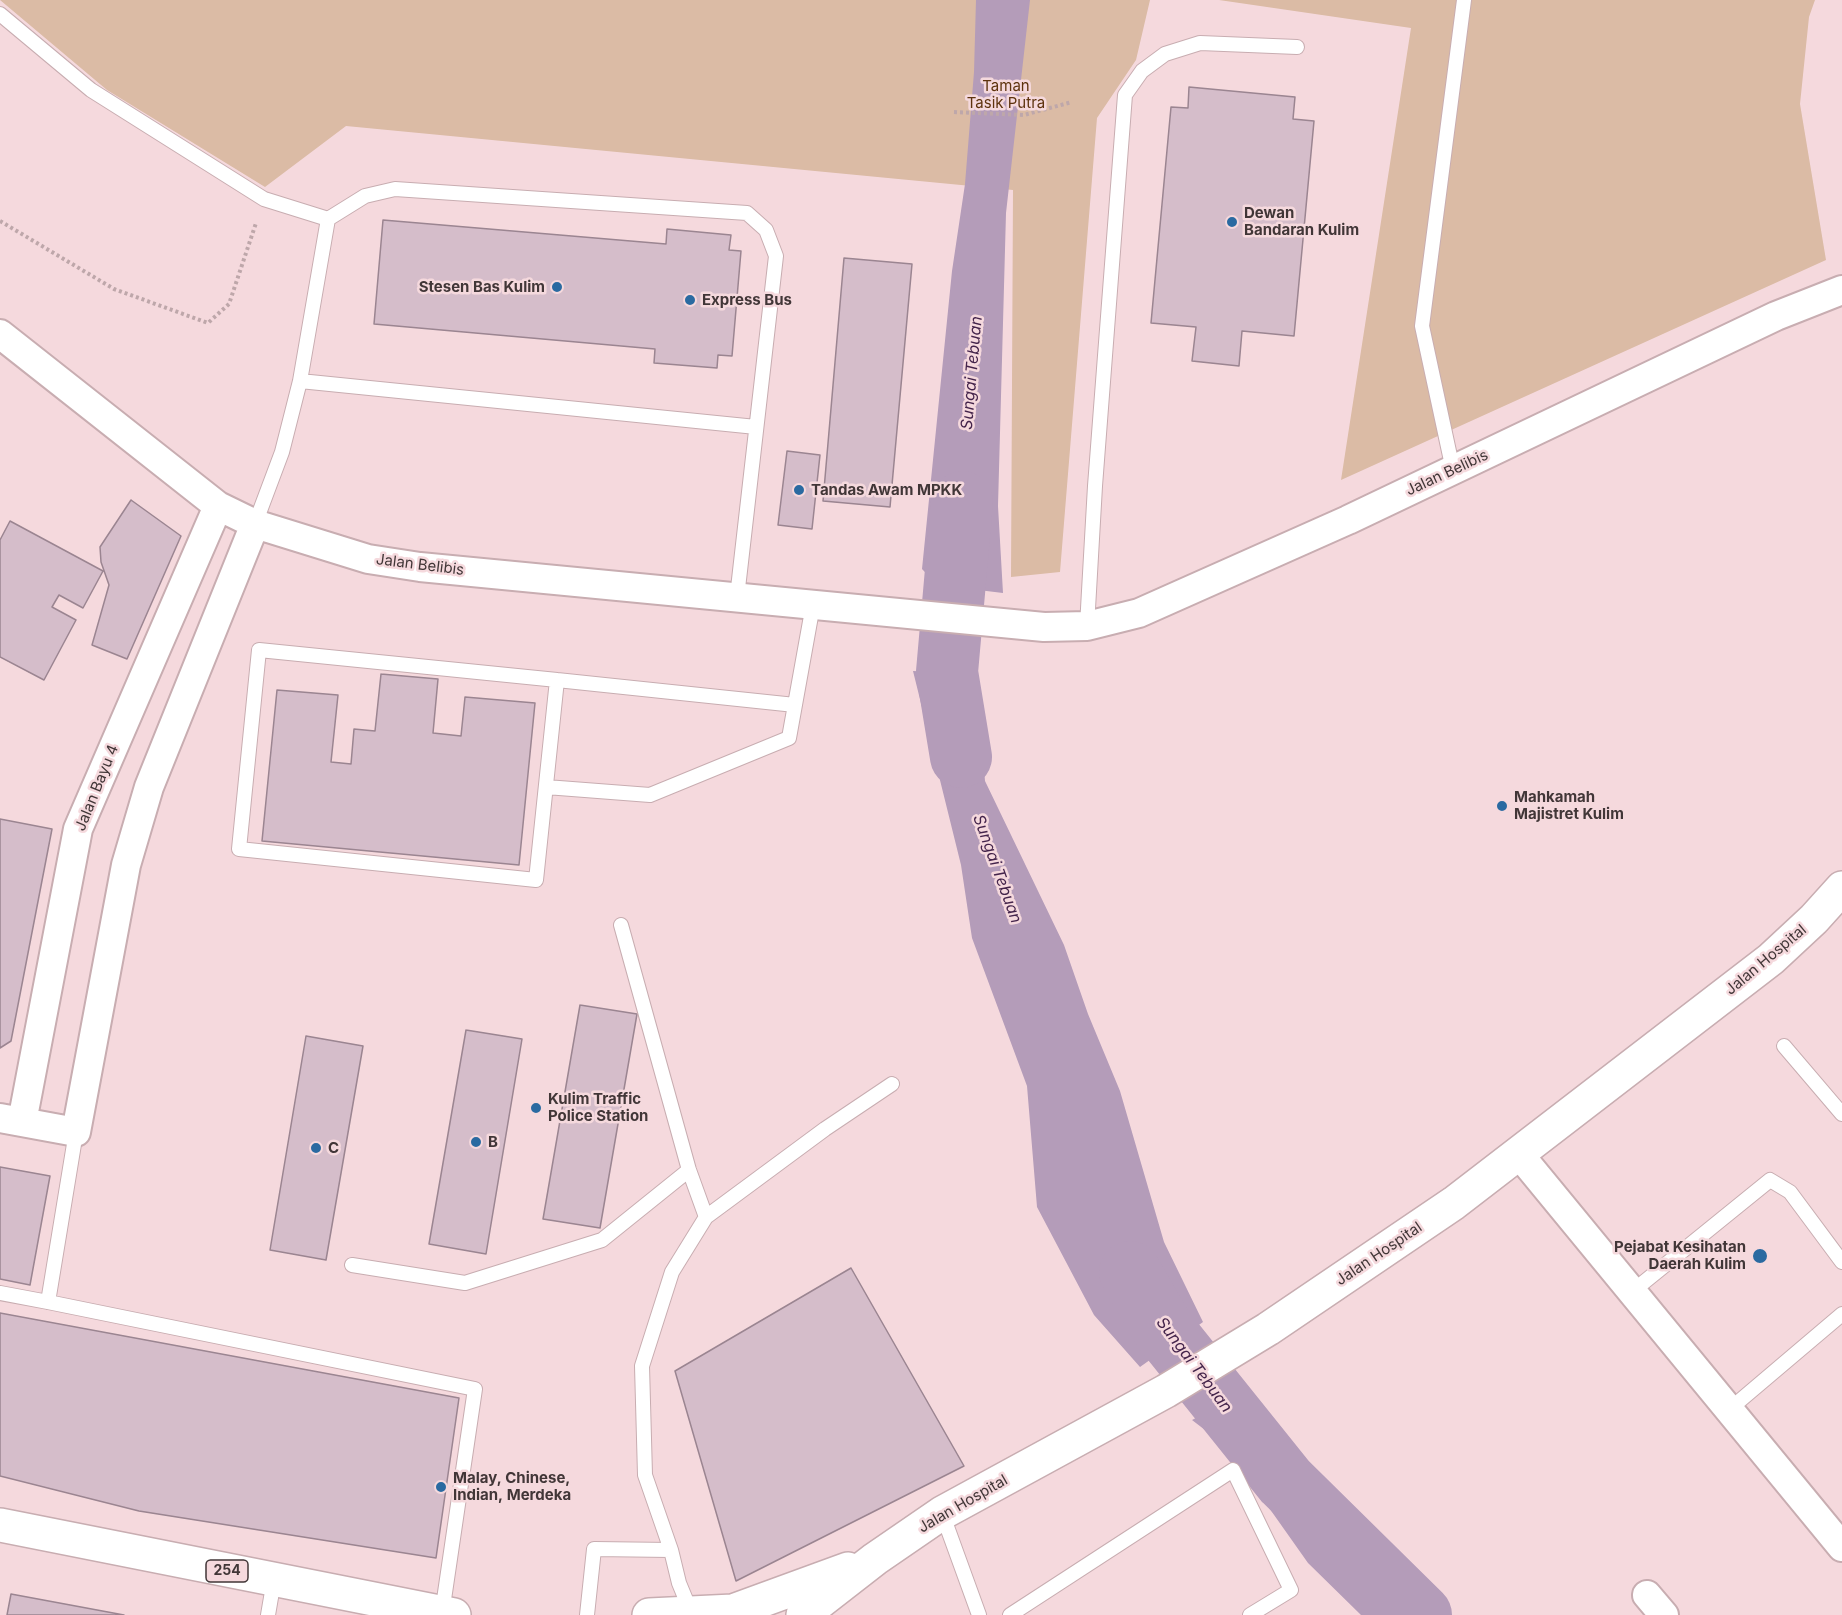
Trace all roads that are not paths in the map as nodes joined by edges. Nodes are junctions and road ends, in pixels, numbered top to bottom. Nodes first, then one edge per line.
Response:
1 (1464, 0) edge
2 (0, 14) edge
3 (1297, 47) dead end
4 (328, 219) junction
5 (1842, 290) edge
6 (0, 334) edge
7 (300, 381) junction
8 (756, 427) junction
9 (1453, 470) junction
10 (218, 506) junction
11 (255, 524) junction
12 (736, 597) junction
13 (813, 605) junction
14 (1088, 626) junction
15 (557, 680) junction
16 (795, 705) junction
17 (546, 787) junction
18 (1842, 888) edge
19 (621, 925) dead end
20 (1784, 1046) dead end
21 (892, 1084) dead end
22 (1842, 1114) edge
23 (11, 1120) edge
24 (76, 1132) junction
25 (1518, 1153) junction
26 (689, 1170) junction
27 (706, 1217) junction
28 (1842, 1262) edge
29 (352, 1265) dead end
30 (1633, 1291) junction
31 (0, 1293) edge
32 (48, 1302) junction
33 (1842, 1314) edge
34 (1730, 1409) junction
35 (942, 1513) junction
36 (0, 1526) edge
37 (1842, 1547) edge
38 (671, 1550) junction
39 (875, 1559) junction
40 (274, 1580) junction
41 (691, 1612) junction
42 (448, 1614) edge
43 (268, 1615) edge
44 (587, 1615) edge
45 (649, 1615) edge
46 (803, 1615) edge
47 (980, 1615) edge
48 (1010, 1615) edge
49 (1250, 1615) edge

1 - 9 lane
2 - 4 lane
3 - 14 lane
4 - 7 lane
4 - 8 lane
5 - 9 street, Jalan Belibis
6 - 10 street, Jalan Belibis
7 - 8 lane
7 - 11 lane
8 - 12 lane
9 - 14 street, Jalan Belibis
10 - 11 street, Jalan Belibis
10 - 23 street, Jalan Bayu 4
11 - 12 street, Jalan Belibis
11 - 24 street
12 - 13 street, Jalan Belibis
13 - 14 street, Jalan Belibis
13 - 16 lane
15 - 16 lane
15 - 17 lane
15 - 17 lane
16 - 17 lane
18 - 25 main road, Jalan Hospital
19 - 26 lane
20 - 22 lane
21 - 27 lane
23 - 24 street
24 - 32 lane
25 - 30 street
25 - 35 main road, Jalan Hospital
26 - 27 lane
26 - 29 lane
27 - 38 lane
28 - 30 lane
30 - 34 street
31 - 32 lane
32 - 42 lane
33 - 34 lane
34 - 37 street
35 - 39 main road, Jalan Hospital
35 - 47 lane
36 - 40 main road, 254
38 - 41 lane
38 - 44 lane
39 - 41 main road, Jalan Hospital
39 - 46 main road, Jalan Hospital
40 - 42 main road, 254
40 - 43 lane
41 - 45 main road, Jalan Hospital
48 - 49 lane

